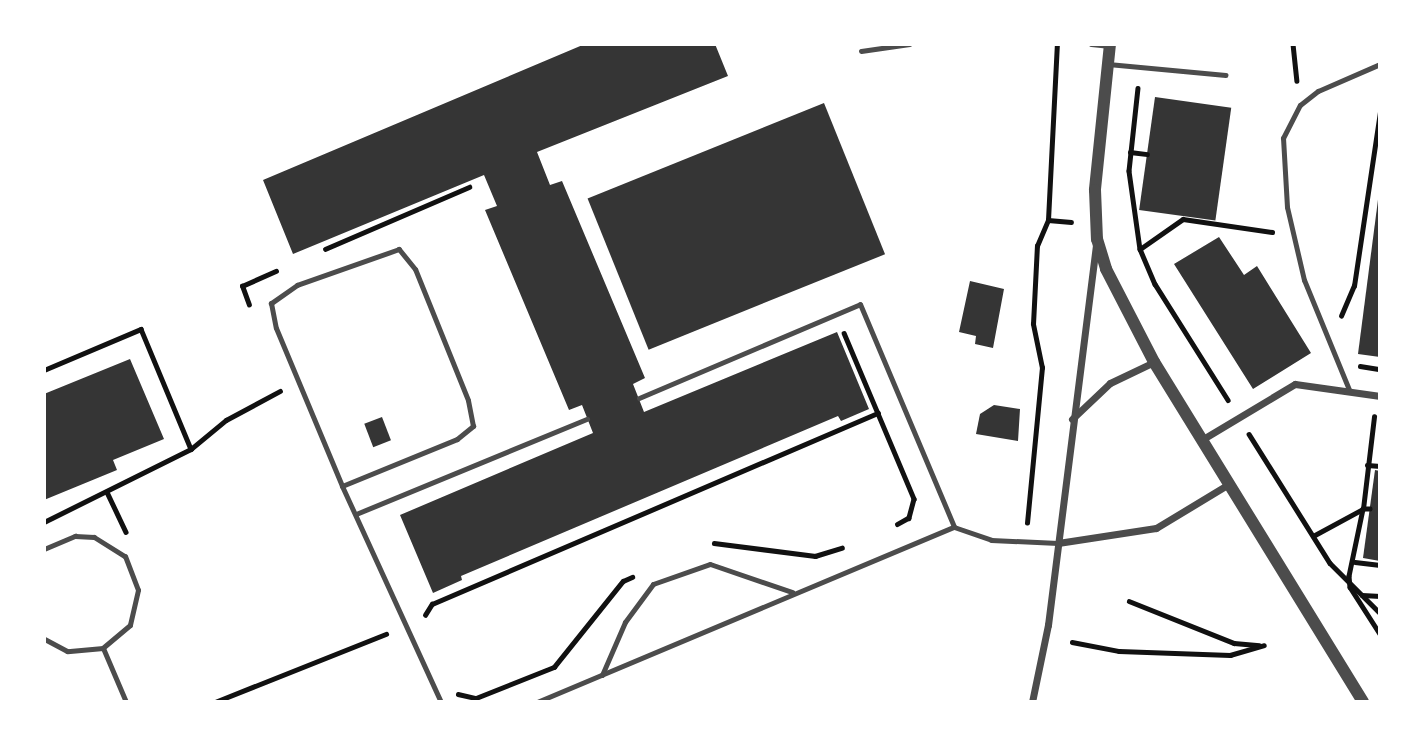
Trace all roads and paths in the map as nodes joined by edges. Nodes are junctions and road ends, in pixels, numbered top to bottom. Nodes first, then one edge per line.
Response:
1 (909, 44) edge
2 (1057, 44) edge
3 (1091, 44) edge
4 (1293, 44) edge
5 (1110, 45) edge
6 (862, 51) dead end
7 (1108, 64) junction
8 (1380, 64) edge
9 (1141, 68) junction
10 (1225, 75) dead end
11 (1300, 105) junction
12 (1380, 111) edge
13 (1130, 152) junction
14 (1147, 155) dead end
15 (469, 187) dead end
16 (1135, 229) dead end
17 (1293, 236) junction
18 (1097, 239) junction
19 (1140, 249) dead end
20 (317, 253) dead end
21 (279, 269) dead end
22 (252, 312) dead end
23 (840, 323) dead end
24 (1328, 344) junction
25 (1154, 362) junction
26 (44, 370) edge
27 (278, 376) dead end
28 (284, 389) junction
29 (1350, 392) junction
30 (1379, 396) edge
31 (639, 398) dead end
32 (289, 402) dead end
33 (878, 413) junction
34 (587, 419) dead end
35 (1072, 419) junction
36 (1203, 439) junction
37 (191, 449) junction
38 (1367, 465) junction
39 (1380, 466) edge
40 (1230, 484) junction
41 (342, 486) junction
42 (1363, 509) junction
43 (1370, 509) dead end
44 (356, 514) junction
45 (44, 522) edge
46 (1014, 526) dead end
47 (1027, 526) junction
48 (954, 527) junction
49 (887, 531) dead end
50 (1313, 536) dead end
51 (1026, 541) junction
52 (1058, 544) junction
53 (708, 545) dead end
54 (852, 545) dead end
55 (44, 549) edge
56 (1354, 562) junction
57 (1380, 565) edge
58 (635, 575) dead end
59 (1350, 587) junction
60 (792, 592) junction
61 (1361, 595) junction
62 (1380, 596) edge
63 (1129, 601) dead end
64 (1380, 613) edge
65 (381, 621) dead end
66 (430, 626) dead end
67 (1380, 634) edge
68 (44, 639) edge
69 (1072, 642) dead end
70 (103, 649) junction
71 (602, 675) junction
72 (454, 683) dead end
73 (126, 702) edge
74 (215, 702) edge
75 (441, 702) edge
76 (537, 702) edge
77 (1032, 702) edge
78 (1363, 702) edge

1 - 6 lane
2 - 47 path
3 - 5 lane
4 - 11 path
5 - 7 street
7 - 9 lane
7 - 18 street
8 - 11 lane
9 - 10 lane
9 - 13 path
11 - 17 lane
12 - 24 path
13 - 14 path
13 - 16 path
15 - 20 path
17 - 19 path
17 - 24 lane
18 - 25 street
18 - 35 street
21 - 22 path
23 - 33 path
24 - 29 lane
25 - 35 street
25 - 36 street
26 - 37 path
27 - 28 path
28 - 32 path
28 - 37 path
29 - 30 street
29 - 36 street
30 - 38 path
31 - 48 lane
33 - 49 path
33 - 66 path
34 - 44 lane
35 - 52 street
36 - 40 street
37 - 45 path
38 - 39 path
38 - 42 path
40 - 52 street
40 - 78 street
41 - 41 lane
41 - 44 lane
42 - 43 path
42 - 50 path
42 - 56 path
44 - 75 lane
46 - 47 path
47 - 51 path
48 - 51 lane
48 - 60 lane
51 - 52 lane
52 - 77 street
53 - 54 path
55 - 70 lane
56 - 57 path
56 - 59 path
58 - 72 path
59 - 61 path
59 - 67 path
60 - 71 lane
60 - 71 lane
61 - 62 path
61 - 64 path
63 - 69 path
65 - 74 path
68 - 70 lane
70 - 73 lane
71 - 76 lane

